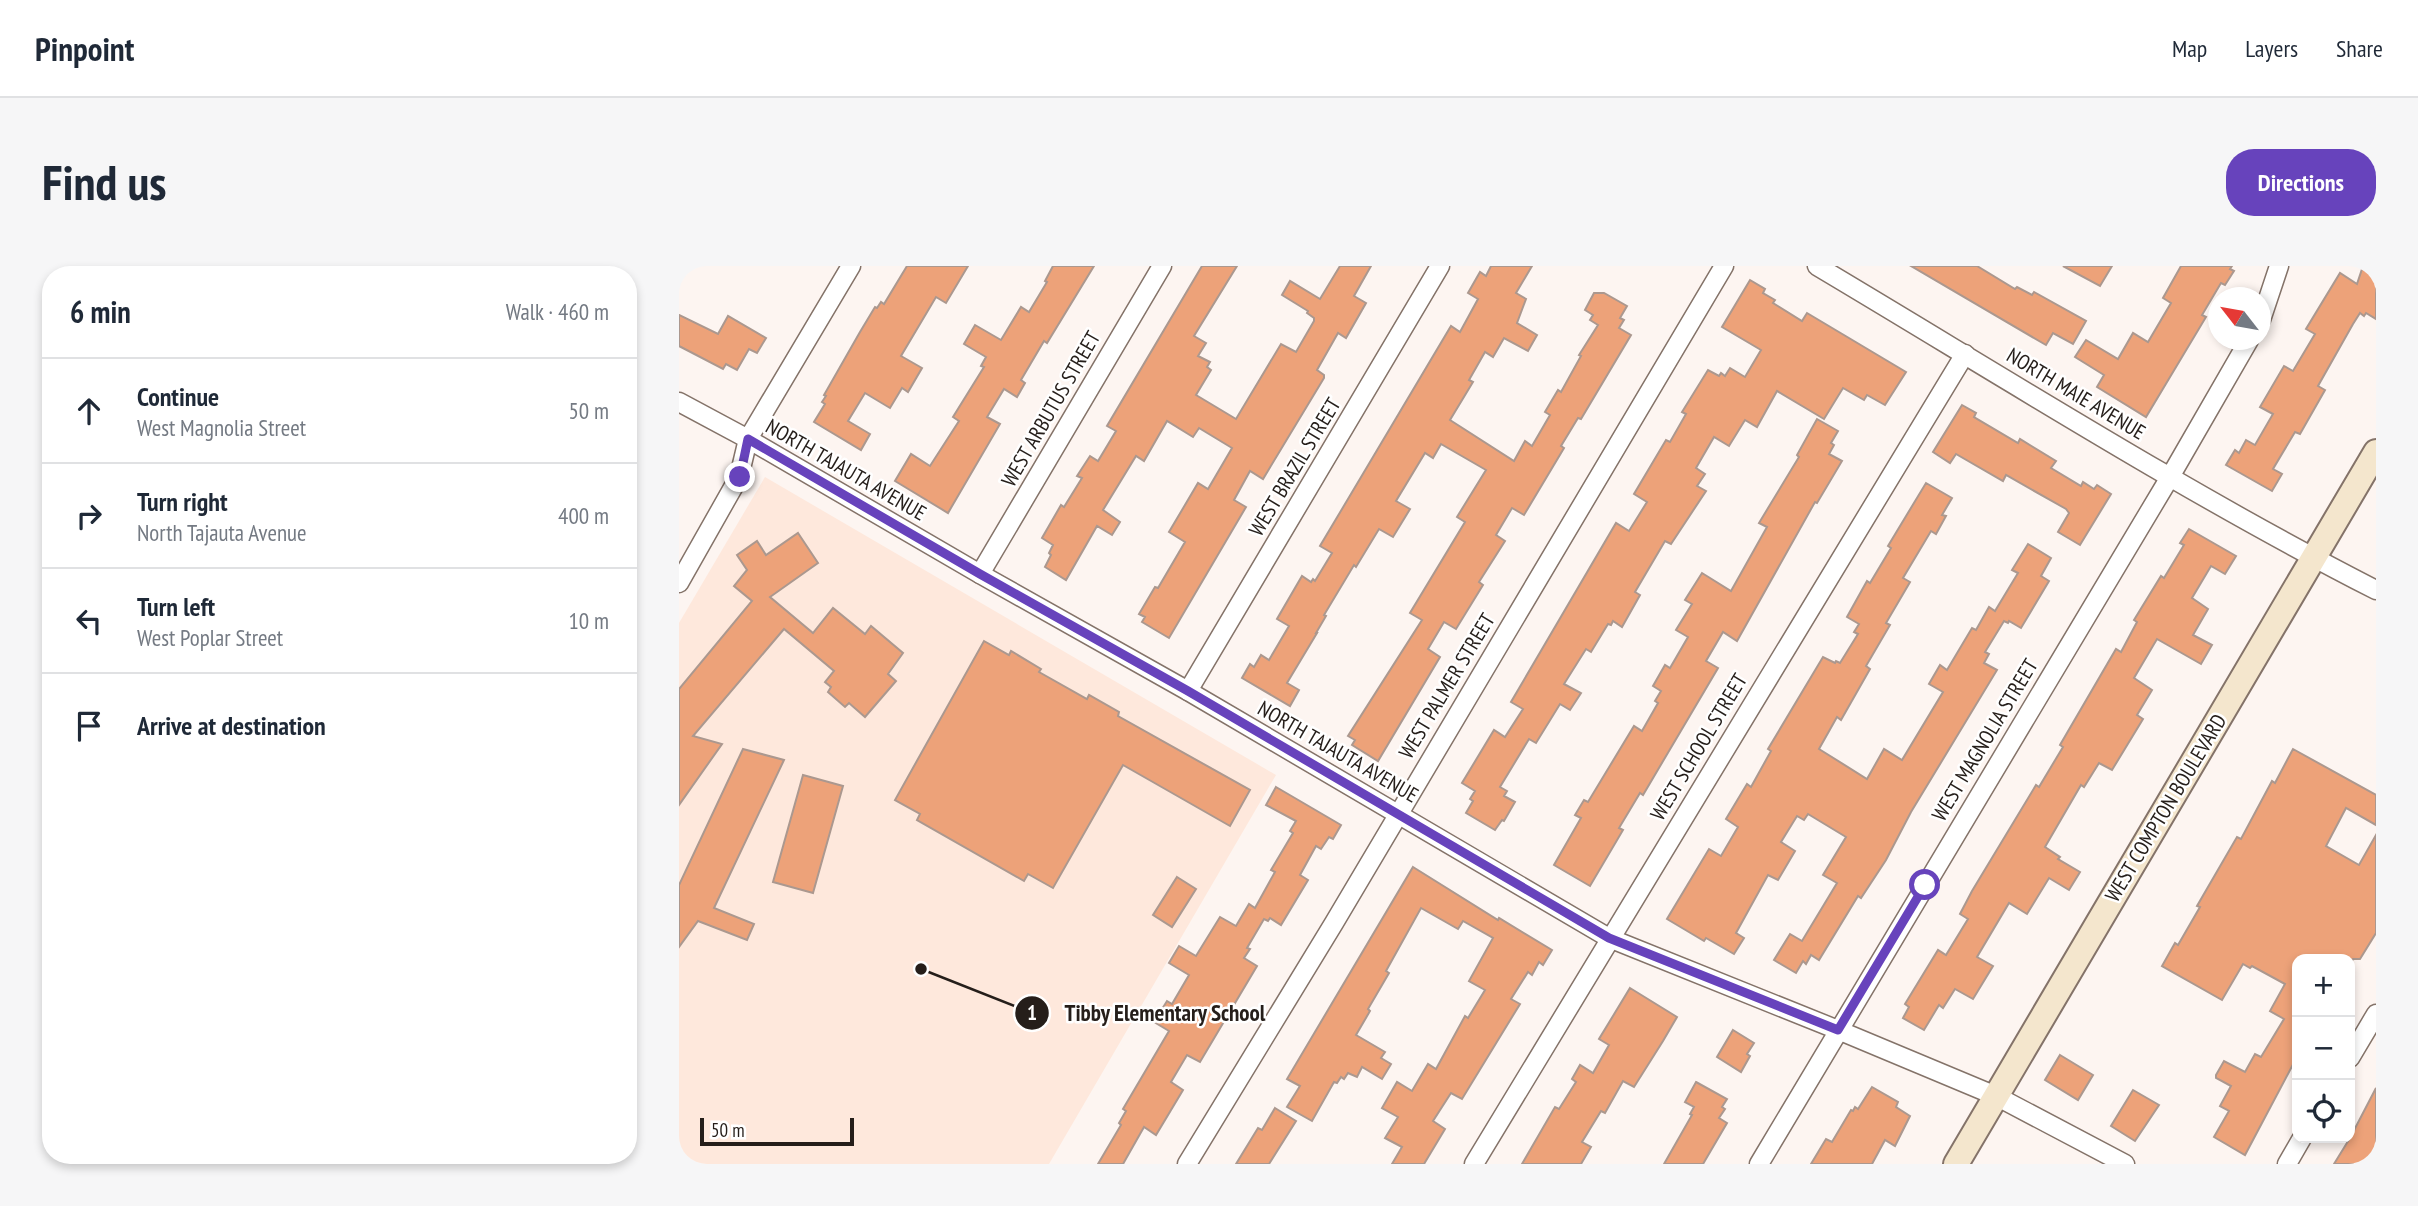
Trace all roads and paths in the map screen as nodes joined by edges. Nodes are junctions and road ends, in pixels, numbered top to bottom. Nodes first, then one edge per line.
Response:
1 (851, 266) edge
2 (1162, 266) edge
3 (1440, 266) edge
4 (1724, 266) edge
5 (1817, 266) edge
6 (2279, 266) edge
7 (2271, 289) edge
8 (2243, 350) edge
9 (1965, 354) junction
10 (679, 402) edge
11 (748, 439) junction
12 (2376, 452) edge
13 (2170, 477) junction
14 (2314, 558) junction
15 (980, 574) junction
16 (679, 583) edge
17 (2376, 590) edge
18 (1188, 691) junction
19 (1398, 813) junction
20 (1609, 938) junction
21 (2376, 1014) edge
22 (1838, 1030) junction
23 (2355, 1050) edge
24 (1996, 1096) junction
25 (2299, 1143) edge
26 (1187, 1164) edge
27 (1474, 1164) edge
28 (1759, 1164) edge
29 (1956, 1164) edge
30 (2125, 1164) edge
31 (2287, 1164) edge

1 - 11 street
2 - 15 street, WEST ARBUTUS STREET
3 - 18 street, WEST BRAZIL STREET
4 - 19 street, WEST PALMER STREET
5 - 9 street, NORTH MAIE AVENUE
6 - 7 street
8 - 13 street, WEST MAGNOLIA STREET
9 - 13 street, NORTH MAIE AVENUE
9 - 20 street, WEST SCHOOL STREET
10 - 11 street, NORTH TAJAUTA AVENUE
11 - 15 street, NORTH TAJAUTA AVENUE
11 - 16 street
12 - 14 main road, WEST COMPTON BOULEVARD
13 - 14 street, NORTH MAIE AVENUE
13 - 22 street, WEST MAGNOLIA STREET
14 - 17 street, NORTH MAIE AVENUE
14 - 24 main road, WEST COMPTON BOULEVARD
15 - 18 street, NORTH TAJAUTA AVENUE
18 - 19 street, NORTH TAJAUTA AVENUE
19 - 20 street, NORTH TAJAUTA AVENUE
19 - 26 street, WEST PALMER STREET
20 - 22 street, NORTH TAJAUTA AVENUE
20 - 27 street, WEST SCHOOL STREET
21 - 23 street
22 - 24 street, NORTH TAJAUTA AVENUE
22 - 28 street, WEST MAGNOLIA STREET
24 - 29 main road, WEST COMPTON BOULEVARD
24 - 30 street, NORTH TAJAUTA AVENUE
25 - 31 street

